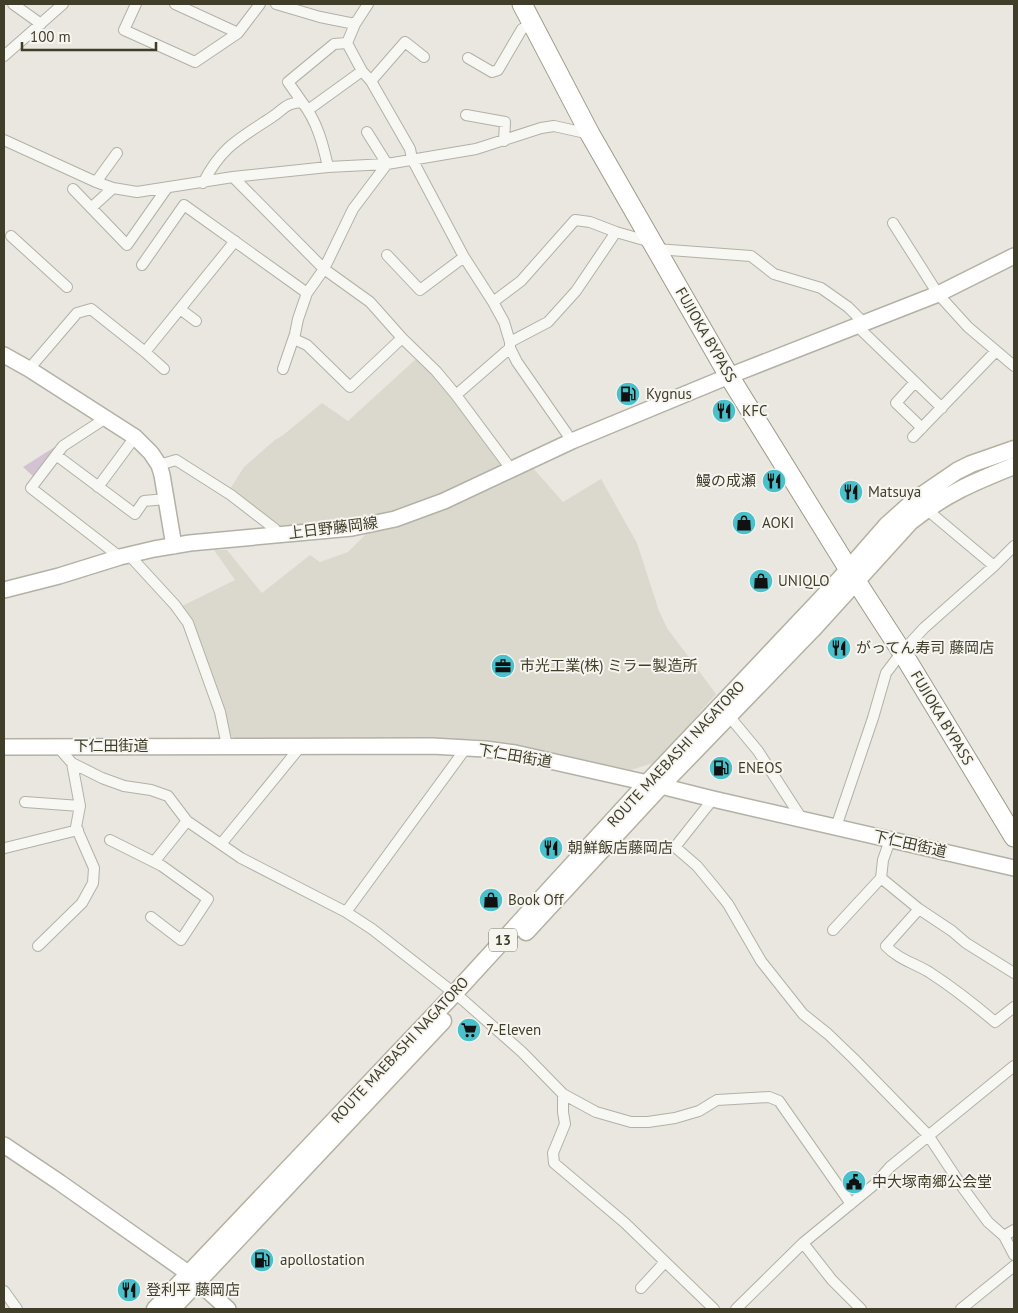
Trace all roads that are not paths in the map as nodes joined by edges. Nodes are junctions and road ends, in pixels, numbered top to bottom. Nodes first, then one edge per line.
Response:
1 (13, 4) edge
2 (63, 4) edge
3 (136, 4) edge
4 (175, 4) edge
5 (260, 4) edge
6 (276, 4) edge
7 (368, 4) edge
8 (522, 4) edge
9 (41, 24) junction
10 (355, 24) junction
11 (532, 24) junction
12 (238, 33) junction
13 (347, 43) junction
14 (4, 56) edge
15 (424, 57) dead end
16 (468, 58) dead end
17 (362, 71) junction
18 (370, 81) junction
19 (305, 106) junction
20 (466, 115) dead end
21 (367, 132) dead end
22 (590, 134) junction
23 (4, 140) edge
24 (504, 141) junction
25 (117, 153) dead end
26 (412, 160) junction
27 (387, 164) junction
28 (328, 168) junction
29 (232, 177) junction
30 (96, 182) junction
31 (202, 183) junction
32 (113, 188) junction
33 (167, 188) junction
34 (73, 189) dead end
35 (92, 208) junction
36 (893, 223) dead end
37 (616, 232) junction
38 (11, 236) dead end
39 (235, 242) junction
40 (654, 245) junction
41 (387, 254) dead end
42 (1014, 256) edge
43 (464, 257) junction
44 (142, 265) dead end
45 (324, 269) junction
46 (67, 287) dead end
47 (307, 293) junction
48 (938, 294) junction
49 (493, 302) junction
50 (180, 309) junction
51 (196, 320) dead end
52 (862, 325) junction
53 (402, 338) junction
54 (294, 339) junction
55 (510, 345) junction
56 (996, 351) junction
57 (145, 352) junction
58 (4, 355) edge
59 (1014, 366) edge
60 (29, 369) junction
61 (164, 369) dead end
62 (283, 369) dead end
63 (729, 376) junction
64 (915, 382) junction
65 (456, 395) junction
66 (942, 408) junction
67 (106, 418) junction
68 (922, 428) junction
69 (135, 437) junction
70 (913, 437) dead end
71 (572, 441) junction
72 (1014, 449) edge
73 (56, 455) junction
74 (158, 465) junction
75 (1014, 466) edge
76 (511, 469) junction
77 (98, 487) junction
78 (166, 499) junction
79 (926, 509) junction
80 (276, 535) junction
81 (174, 546) junction
82 (1014, 546) edge
83 (125, 556) junction
84 (994, 566) junction
85 (852, 575) junction
86 (4, 590) edge
87 (902, 652) junction
88 (730, 716) junction
89 (57, 746) junction
90 (227, 746) junction
91 (301, 746) junction
92 (4, 747) edge
93 (466, 748) junction
94 (72, 763) junction
95 (654, 784) junction
96 (713, 799) junction
97 (25, 802) dead end
98 (80, 806) junction
99 (802, 819) junction
100 (187, 821) junction
101 (836, 826) junction
102 (78, 830) junction
103 (1014, 837) edge
104 (110, 840) dead end
105 (890, 840) junction
106 (221, 844) junction
107 (4, 845) edge
108 (4, 858) edge
109 (154, 862) junction
110 (1014, 868) edge
111 (882, 878) junction
112 (919, 909) junction
113 (346, 912) junction
114 (151, 917) dead end
115 (833, 930) dead end
116 (38, 946) dead end
117 (1014, 973) edge
118 (458, 997) junction
119 (1014, 1007) edge
120 (1014, 1066) edge
121 (563, 1094) junction
122 (928, 1135) junction
123 (4, 1145) edge
124 (851, 1204) junction
125 (1014, 1230) edge
126 (1004, 1236) junction
127 (803, 1243) junction
128 (1014, 1255) edge
129 (665, 1262) junction
130 (1014, 1266) edge
131 (193, 1277) junction
132 (641, 1288) dead end
133 (4, 1291) edge
134 (17, 1309) edge
135 (155, 1309) edge
136 (172, 1309) edge
137 (228, 1309) edge
138 (714, 1309) edge
139 (736, 1309) edge
140 (861, 1309) edge
141 (962, 1309) edge

1 - 9 street
2 - 9 street
3 - 12 street
4 - 12 street
5 - 12 street
6 - 10 street
7 - 10 street
8 - 11 highway, FUJIOKA BYPASS
9 - 14 street
10 - 13 street
11 - 16 street
11 - 22 highway, FUJIOKA BYPASS
13 - 17 street
13 - 19 street
15 - 18 street
17 - 18 street
17 - 19 street
18 - 26 street
19 - 28 street
19 - 31 street
20 - 24 street
21 - 27 street
22 - 24 street
22 - 40 highway, FUJIOKA BYPASS
23 - 30 street
24 - 26 street
25 - 30 street
26 - 27 street
26 - 43 street
27 - 28 street
27 - 45 street
28 - 29 street
29 - 31 street
29 - 45 street
30 - 32 street
31 - 33 street
32 - 33 street
32 - 35 street
33 - 35 street
34 - 35 street
36 - 48 street
37 - 40 street
37 - 49 street
37 - 55 street
38 - 46 street
39 - 44 street
39 - 47 street
39 - 50 street
40 - 52 street
40 - 63 highway, FUJIOKA BYPASS
41 - 43 street
42 - 48 street, 上日野藤岡線
43 - 49 street
45 - 47 street
45 - 53 street
47 - 54 street
48 - 52 street, 上日野藤岡線
48 - 56 street
49 - 55 street
50 - 51 street
50 - 57 street
52 - 63 street, 上日野藤岡線
52 - 64 street
53 - 54 street
53 - 65 street
54 - 62 street
55 - 65 street
55 - 71 street
56 - 59 street
56 - 66 street
57 - 60 street
57 - 61 street
58 - 60 street
60 - 67 street
63 - 71 street, 上日野藤岡線
63 - 85 highway, FUJIOKA BYPASS
64 - 66 street
64 - 68 street
65 - 76 street
66 - 68 street
67 - 69 street
67 - 73 street
68 - 70 street
69 - 74 street
69 - 77 street
71 - 76 street, 上日野藤岡線
72 - 85 main road, ROUTE MAEBASHI NAGATORO / 13
73 - 77 street
73 - 83 street
74 - 78 street
74 - 80 street
75 - 79 main road, ROUTE MAEBASHI NAGATORO / 13
76 - 80 street, 上日野藤岡線
77 - 78 street
78 - 81 street
79 - 84 street
79 - 85 main road, ROUTE MAEBASHI NAGATORO / 13
80 - 81 street, 上日野藤岡線
81 - 83 street, 上日野藤岡線
82 - 84 street
83 - 86 street, 上日野藤岡線
83 - 90 street
84 - 87 street
85 - 87 highway, FUJIOKA BYPASS
85 - 88 main road, ROUTE MAEBASHI NAGATORO / 13
85 - 95 main road, ROUTE MAEBASHI NAGATORO / 13
87 - 101 street
87 - 103 highway, FUJIOKA BYPASS
88 - 95 main road, ROUTE MAEBASHI NAGATORO / 13
88 - 99 street
89 - 90 street, 下仁田街道
89 - 92 street, 下仁田街道
89 - 94 street
90 - 91 street, 下仁田街道
91 - 93 street, 下仁田街道
91 - 106 street
93 - 95 street, 下仁田街道
93 - 113 street
94 - 98 street
94 - 100 street
95 - 96 street, 下仁田街道
95 - 118 main road, ROUTE MAEBASHI NAGATORO / 13
96 - 99 street, 下仁田街道
96 - 122 street
97 - 98 street
98 - 102 street
99 - 101 street, 下仁田街道
100 - 106 street
100 - 109 street
101 - 105 street, 下仁田街道
102 - 107 street
102 - 116 street
104 - 109 street
105 - 110 street, 下仁田街道
105 - 111 street
106 - 113 street
107 - 108 street
109 - 114 street
111 - 112 street
111 - 115 street
112 - 117 street
112 - 119 street
113 - 118 street
118 - 121 street
118 - 131 main road, ROUTE MAEBASHI NAGATORO / 13
120 - 122 street
121 - 124 street
121 - 129 street
122 - 124 street
122 - 126 street
123 - 131 street
124 - 127 street
125 - 126 street
126 - 128 street
127 - 139 street
127 - 140 street
129 - 132 street
129 - 138 street
130 - 141 street
131 - 135 main road, ROUTE MAEBASHI NAGATORO / 13
131 - 136 main road, ROUTE MAEBASHI NAGATORO / 13
131 - 137 street
133 - 134 street

